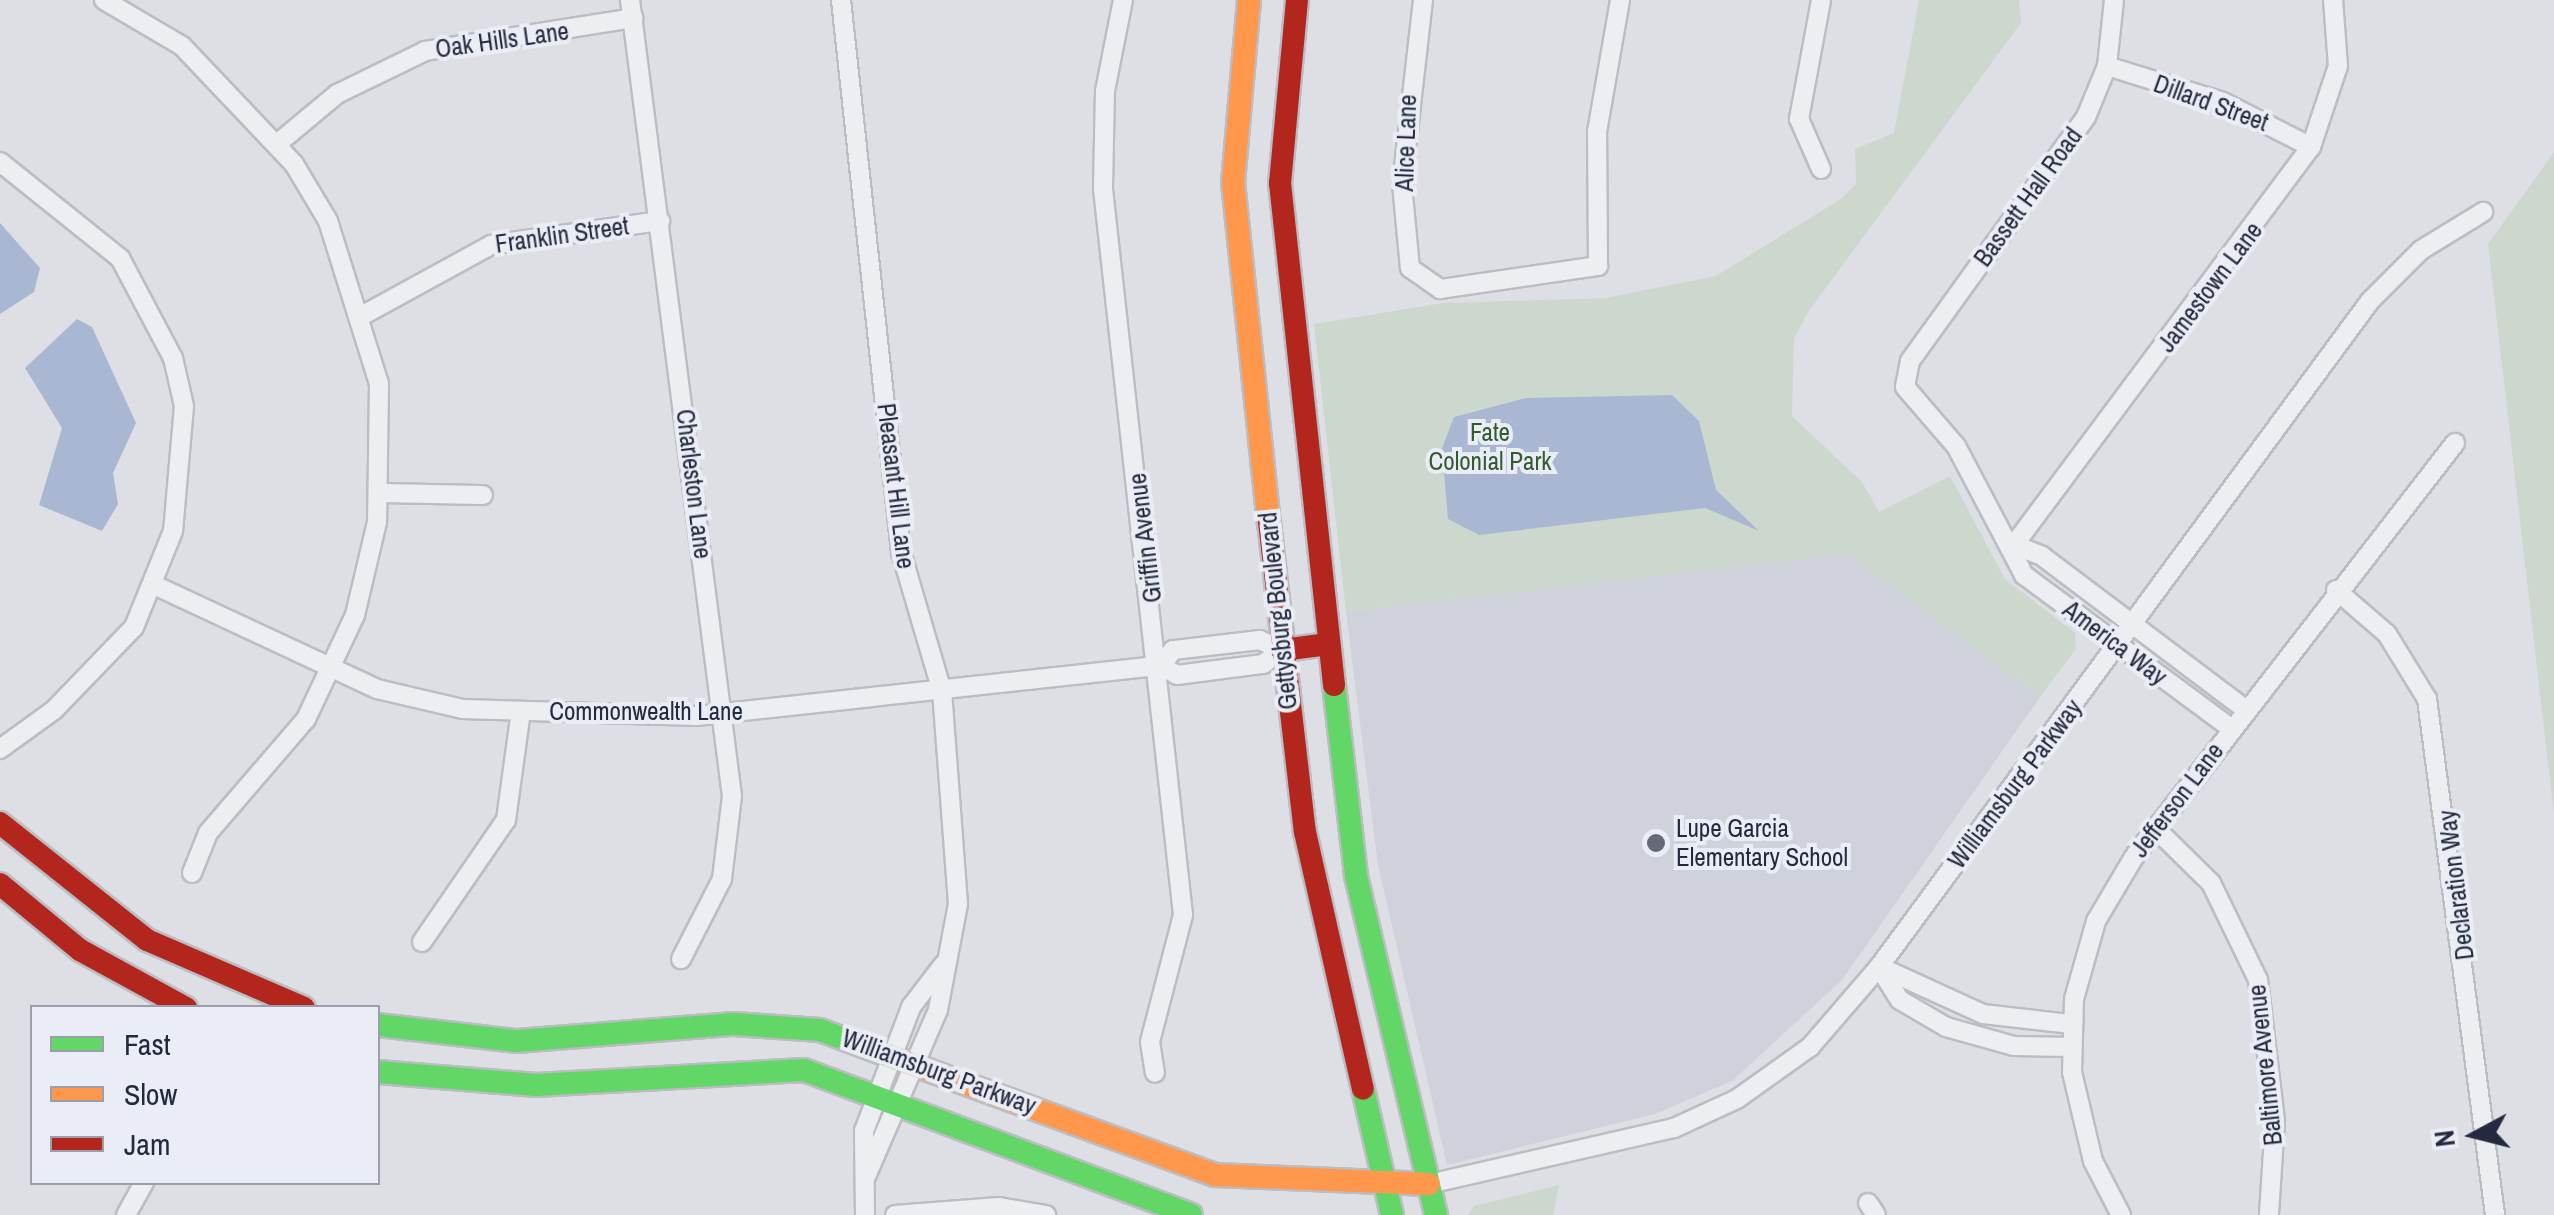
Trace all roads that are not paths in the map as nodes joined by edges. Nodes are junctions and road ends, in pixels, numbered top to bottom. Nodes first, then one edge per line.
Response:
1 (104, 0) edge
2 (840, 0) edge
3 (1124, 0) edge
4 (1249, 0) edge
5 (1297, 0) edge
6 (1423, 0) edge
7 (1620, 0) edge
8 (1821, 0) edge
9 (2114, 0) edge
10 (2333, 0) edge
11 (632, 9) edge
12 (2107, 66) junction
13 (277, 144) junction
14 (2311, 147) junction
15 (0, 162) edge
16 (1820, 168) dead end
17 (2482, 212) dead end
18 (660, 221) junction
19 (363, 316) junction
20 (1904, 378) joint
21 (2455, 444) dead end
22 (380, 492) junction
23 (482, 495) dead end
24 (2014, 546) junction
25 (154, 584) junction
26 (2336, 590) junction
27 (2133, 625) junction
28 (1330, 644) junction
29 (2118, 645) junction
30 (1282, 650) junction
31 (1161, 666) junction
32 (331, 667) junction
33 (942, 691) junction
34 (2246, 710) junction
35 (521, 711) junction
36 (724, 713) junction
37 (2232, 729) junction
38 (0, 749) edge
39 (0, 823) edge
40 (2156, 828) junction
41 (192, 873) dead end
42 (0, 884) edge
43 (422, 942) dead end
44 (681, 959) dead end
45 (943, 966) junction
46 (1879, 966) junction
47 (240, 998) edge
48 (181, 1005) edge
49 (285, 1005) edge
50 (2072, 1024) junction
51 (380, 1025) edge
52 (467, 1039) junction
53 (2071, 1048) junction
54 (894, 1050) junction
55 (919, 1060) junction
56 (380, 1072) edge
57 (1155, 1073) dead end
58 (463, 1083) junction
59 (878, 1093) junction
60 (902, 1102) junction
61 (864, 1178) junction
62 (1384, 1181) junction
63 (1429, 1184) junction
64 (142, 1185) edge
65 (130, 1210) edge
66 (1384, 1212) edge
67 (866, 1215) edge
68 (895, 1215) edge
69 (1046, 1215) edge
70 (1191, 1215) edge
71 (1436, 1215) edge
72 (2121, 1215) edge
73 (2269, 1215) edge
74 (2495, 1215) edge

1 - 13 street
2 - 33 street, Pleasant Hill Lane
3 - 31 street, Griffin Avenue
4 - 30 street, Gettysburg Boulevard
5 - 28 street, Gettysburg Boulevard
6 - 7 street, Alice Lane
8 - 16 street
9 - 12 street, Bassett Hall Road
10 - 14 street, Jamestown Lane
11 - 13 street, Oak Hills Lane
11 - 18 street, Charleston Lane
12 - 14 street, Dillard Street
12 - 20 street, Bassett Hall Road
13 - 19 street
14 - 24 street, Jamestown Lane
15 - 25 street
17 - 27 street, Williamsburg Parkway
18 - 19 street, Franklin Street
18 - 36 street, Charleston Lane
19 - 22 street
20 - 24 street, America Way
21 - 26 street, Jefferson Lane
22 - 23 street
22 - 32 street
24 - 27 street, America Way
24 - 29 street, America Way
25 - 32 street, Commonwealth Lane
25 - 38 street
26 - 34 street, Jefferson Lane
26 - 74 street, Declaration Way
27 - 29 street, Williamsburg Parkway
27 - 34 street, America Way
28 - 30 street
28 - 63 street, Gettysburg Boulevard
29 - 37 street, America Way
29 - 46 street, Williamsburg Parkway
30 - 31 street, Commonwealth Lane
30 - 62 street, Gettysburg Boulevard
31 - 33 street, Commonwealth Lane
31 - 57 street, Griffin Avenue
32 - 35 street, Commonwealth Lane
32 - 41 street
33 - 36 street, Commonwealth Lane
33 - 45 street, Pleasant Hill Lane
34 - 37 street, Jefferson Lane
35 - 36 street, Commonwealth Lane
35 - 43 street
36 - 44 street, Charleston Lane
37 - 40 street, Jefferson Lane
39 - 47 street
40 - 50 street, Jefferson Lane
40 - 73 street, Baltimore Avenue
42 - 48 street
45 - 54 street, Pleasant Hill Lane
45 - 55 street, Pleasant Hill Lane
46 - 50 street
46 - 53 street
46 - 63 street, Williamsburg Parkway
47 - 49 street
50 - 53 street, Jefferson Lane
51 - 52 street, Williamsburg Parkway
52 - 54 street, Williamsburg Parkway
52 - 58 street
53 - 72 street, Jefferson Lane
54 - 55 street, Williamsburg Parkway
54 - 59 street, Pleasant Hill Lane
55 - 60 street, Pleasant Hill Lane
55 - 62 street, Williamsburg Parkway
56 - 58 street, Williamsburg Parkway
58 - 59 street, Williamsburg Parkway
59 - 60 street, Williamsburg Parkway
59 - 61 street, Pleasant Hill Lane
60 - 61 street, Pleasant Hill Lane
60 - 70 street, Williamsburg Parkway
61 - 67 street, Pleasant Hill Lane
62 - 63 street, Williamsburg Parkway
62 - 66 street, Gettysburg Boulevard
63 - 66 street, Williamsburg Parkway
63 - 71 street, Gettysburg Boulevard
64 - 65 street
68 - 69 street

